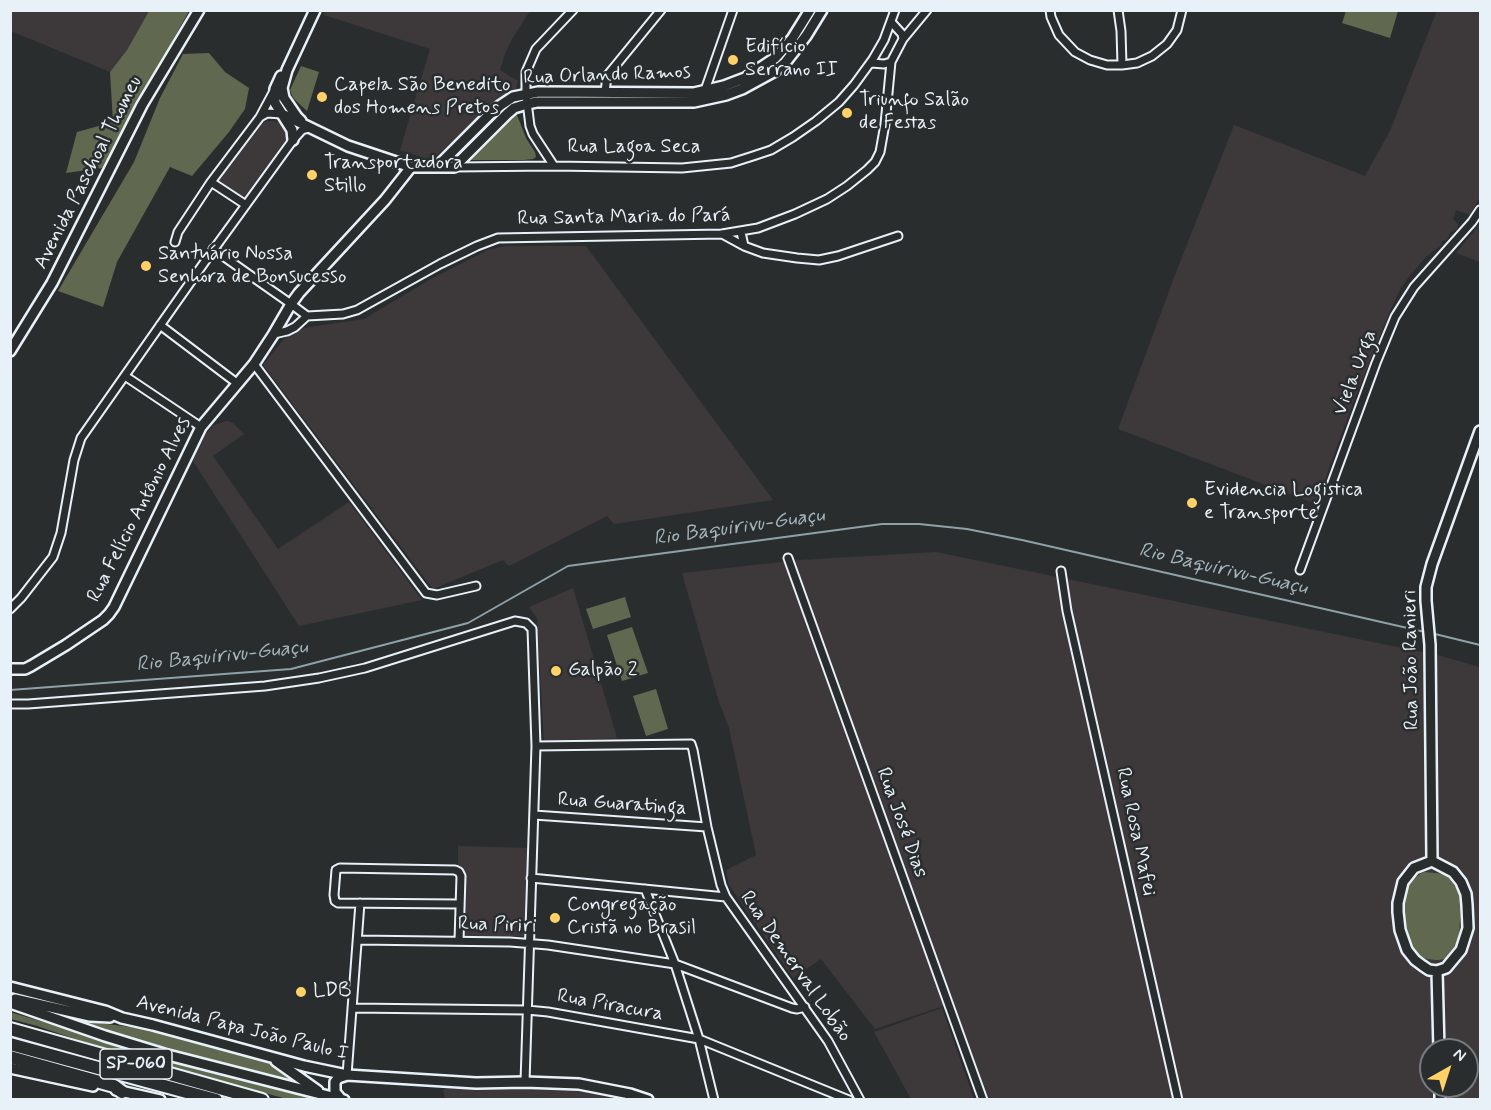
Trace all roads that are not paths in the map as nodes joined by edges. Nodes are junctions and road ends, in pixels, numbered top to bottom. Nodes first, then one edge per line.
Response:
1 (200, 10) edge
2 (315, 10) edge
3 (573, 10) edge
4 (661, 10) edge
5 (733, 10) edge
6 (810, 10) edge
7 (822, 10) edge
8 (896, 10) edge
9 (927, 10) edge
10 (1050, 10) edge
11 (1118, 10) edge
12 (1182, 10) edge
13 (892, 23) junction
14 (903, 39) junction
15 (891, 62) junction
16 (871, 63) junction
17 (1122, 65) junction
18 (287, 70) junction
19 (274, 89) junction
20 (605, 92) junction
21 (704, 95) junction
22 (526, 99) junction
23 (282, 114) junction
24 (260, 117) junction
25 (309, 128) junction
26 (293, 140) junction
27 (554, 166) junction
28 (411, 167) junction
29 (437, 167) junction
30 (454, 167) junction
31 (211, 182) junction
32 (246, 205) junction
33 (1480, 210) edge
34 (741, 232) junction
35 (722, 234) junction
36 (898, 236) dead end
37 (175, 242) dead end
38 (744, 246) junction
39 (213, 249) junction
40 (291, 304) junction
41 (307, 316) junction
42 (160, 325) junction
43 (274, 334) junction
44 (10, 351) edge
45 (254, 364) junction
46 (125, 376) junction
47 (238, 384) junction
48 (201, 427) junction
49 (1480, 431) edge
50 (788, 558) dead end
51 (1300, 570) dead end
52 (1061, 571) dead end
53 (476, 586) dead end
54 (10, 609) edge
55 (10, 669) edge
56 (10, 704) edge
57 (536, 746) junction
58 (534, 815) junction
59 (707, 827) junction
60 (1432, 861) junction
61 (531, 878) junction
62 (645, 889) junction
63 (726, 897) junction
64 (360, 903) junction
65 (459, 904) junction
66 (358, 940) junction
67 (459, 941) junction
68 (529, 942) junction
69 (675, 964) junction
70 (1437, 971) junction
71 (10, 987) edge
72 (10, 999) edge
73 (10, 1003) edge
74 (805, 1007) junction
75 (352, 1008) junction
76 (527, 1010) junction
77 (122, 1018) junction
78 (10, 1029) edge
79 (1439, 1038) edge
80 (699, 1039) junction
81 (10, 1044) edge
82 (270, 1056) junction
83 (10, 1057) edge
84 (10, 1068) edge
85 (347, 1075) junction
86 (525, 1082) junction
87 (122, 1092) junction
88 (322, 1094) junction
89 (342, 1099) edge
90 (160, 1100) edge
91 (216, 1100) edge
92 (262, 1100) edge
93 (648, 1100) edge
94 (714, 1100) edge
95 (849, 1100) edge
96 (860, 1100) edge
97 (983, 1100) edge
98 (1178, 1100) edge

1 - 44 street, Avenida Paschoal Thomeu
2 - 18 street
3 - 22 street
4 - 20 street
5 - 21 street
6 - 21 street, Rua Orlando Ramos
7 - 21 street, Rua Orlando Ramos
8 - 13 street, Rua Lagoa Seca
9 - 14 street
10 - 17 street
11 - 17 street
12 - 17 street
13 - 14 street
13 - 16 street, Rua Lagoa Seca
14 - 15 street
15 - 16 street
15 - 34 street, Rua Santa Maria do Pará
16 - 27 street, Rua Lagoa Seca
18 - 19 street
18 - 25 street
19 - 23 street
19 - 24 street
20 - 21 street, Rua Orlando Ramos
20 - 22 street, Rua Orlando Ramos
21 - 22 street, Rua Orlando Ramos
22 - 27 street
22 - 29 street, Rua Orlando Ramos
22 - 30 street, Rua Orlando Ramos
23 - 24 street
23 - 25 street, Rua Lagoa Seca
23 - 26 street
24 - 31 street
25 - 26 street
25 - 28 street, Rua Lagoa Seca
26 - 32 street
27 - 30 street, Rua Lagoa Seca
28 - 29 street, Rua Lagoa Seca
28 - 40 street, Rua Felício Antônio Alves
29 - 30 street, Rua Lagoa Seca
31 - 32 street
31 - 37 street
32 - 39 street
33 - 51 street, Viela Urga
34 - 35 street, Rua Santa Maria do Pará
34 - 38 street
35 - 38 street
35 - 41 street, Rua Santa Maria do Pará
36 - 38 street
39 - 40 street
39 - 42 street
40 - 41 street
40 - 43 street, Rua Felício Antônio Alves
41 - 43 street, Rua Santa Maria do Pará
42 - 46 street
42 - 47 street
43 - 45 street, Rua Felício Antônio Alves
45 - 47 street, Rua Felício Antônio Alves
45 - 53 street
46 - 48 street
46 - 54 street
47 - 48 street, Rua Felício Antônio Alves
48 - 55 street, Rua Felício Antônio Alves
49 - 60 street, Rua João Ranieri
50 - 97 street, Rua José Dias
52 - 98 street, Rua Rosa Mafei
56 - 57 street
57 - 58 street
57 - 59 street, Rua Demerval Lobão
58 - 59 street, Rua Guaratinga
58 - 61 street
59 - 63 street, Rua Demerval Lobão
60 - 70 street
60 - 70 street
61 - 62 street
61 - 68 street
62 - 63 street
62 - 69 street
63 - 74 street, Rua Demerval Lobão
64 - 65 street
64 - 65 street
64 - 66 street
65 - 67 street
66 - 67 street, Rua Piriri
66 - 75 street
67 - 68 street, Rua Piriri
68 - 69 street, Rua Piriri
68 - 76 street
69 - 74 street, Rua Piriri
69 - 80 street
70 - 79 street
71 - 77 street, Avenida Papa João Paulo I
72 - 77 street
73 - 88 street
74 - 96 street, Rua Demerval Lobão
75 - 76 street, Rua Piracura
75 - 85 street
76 - 80 street, Rua Piracura
76 - 86 street
77 - 82 street, Avenida Papa João Paulo I
78 - 92 highway, SP-060
80 - 94 street
80 - 95 street, Rua Piracura
81 - 91 highway, SP-060
82 - 85 street, Avenida Papa João Paulo I
82 - 88 street
83 - 87 highway
84 - 87 street
85 - 86 street, Avenida Papa João Paulo I
85 - 89 street
86 - 93 street, Avenida Papa João Paulo I
87 - 90 street
88 - 89 street

